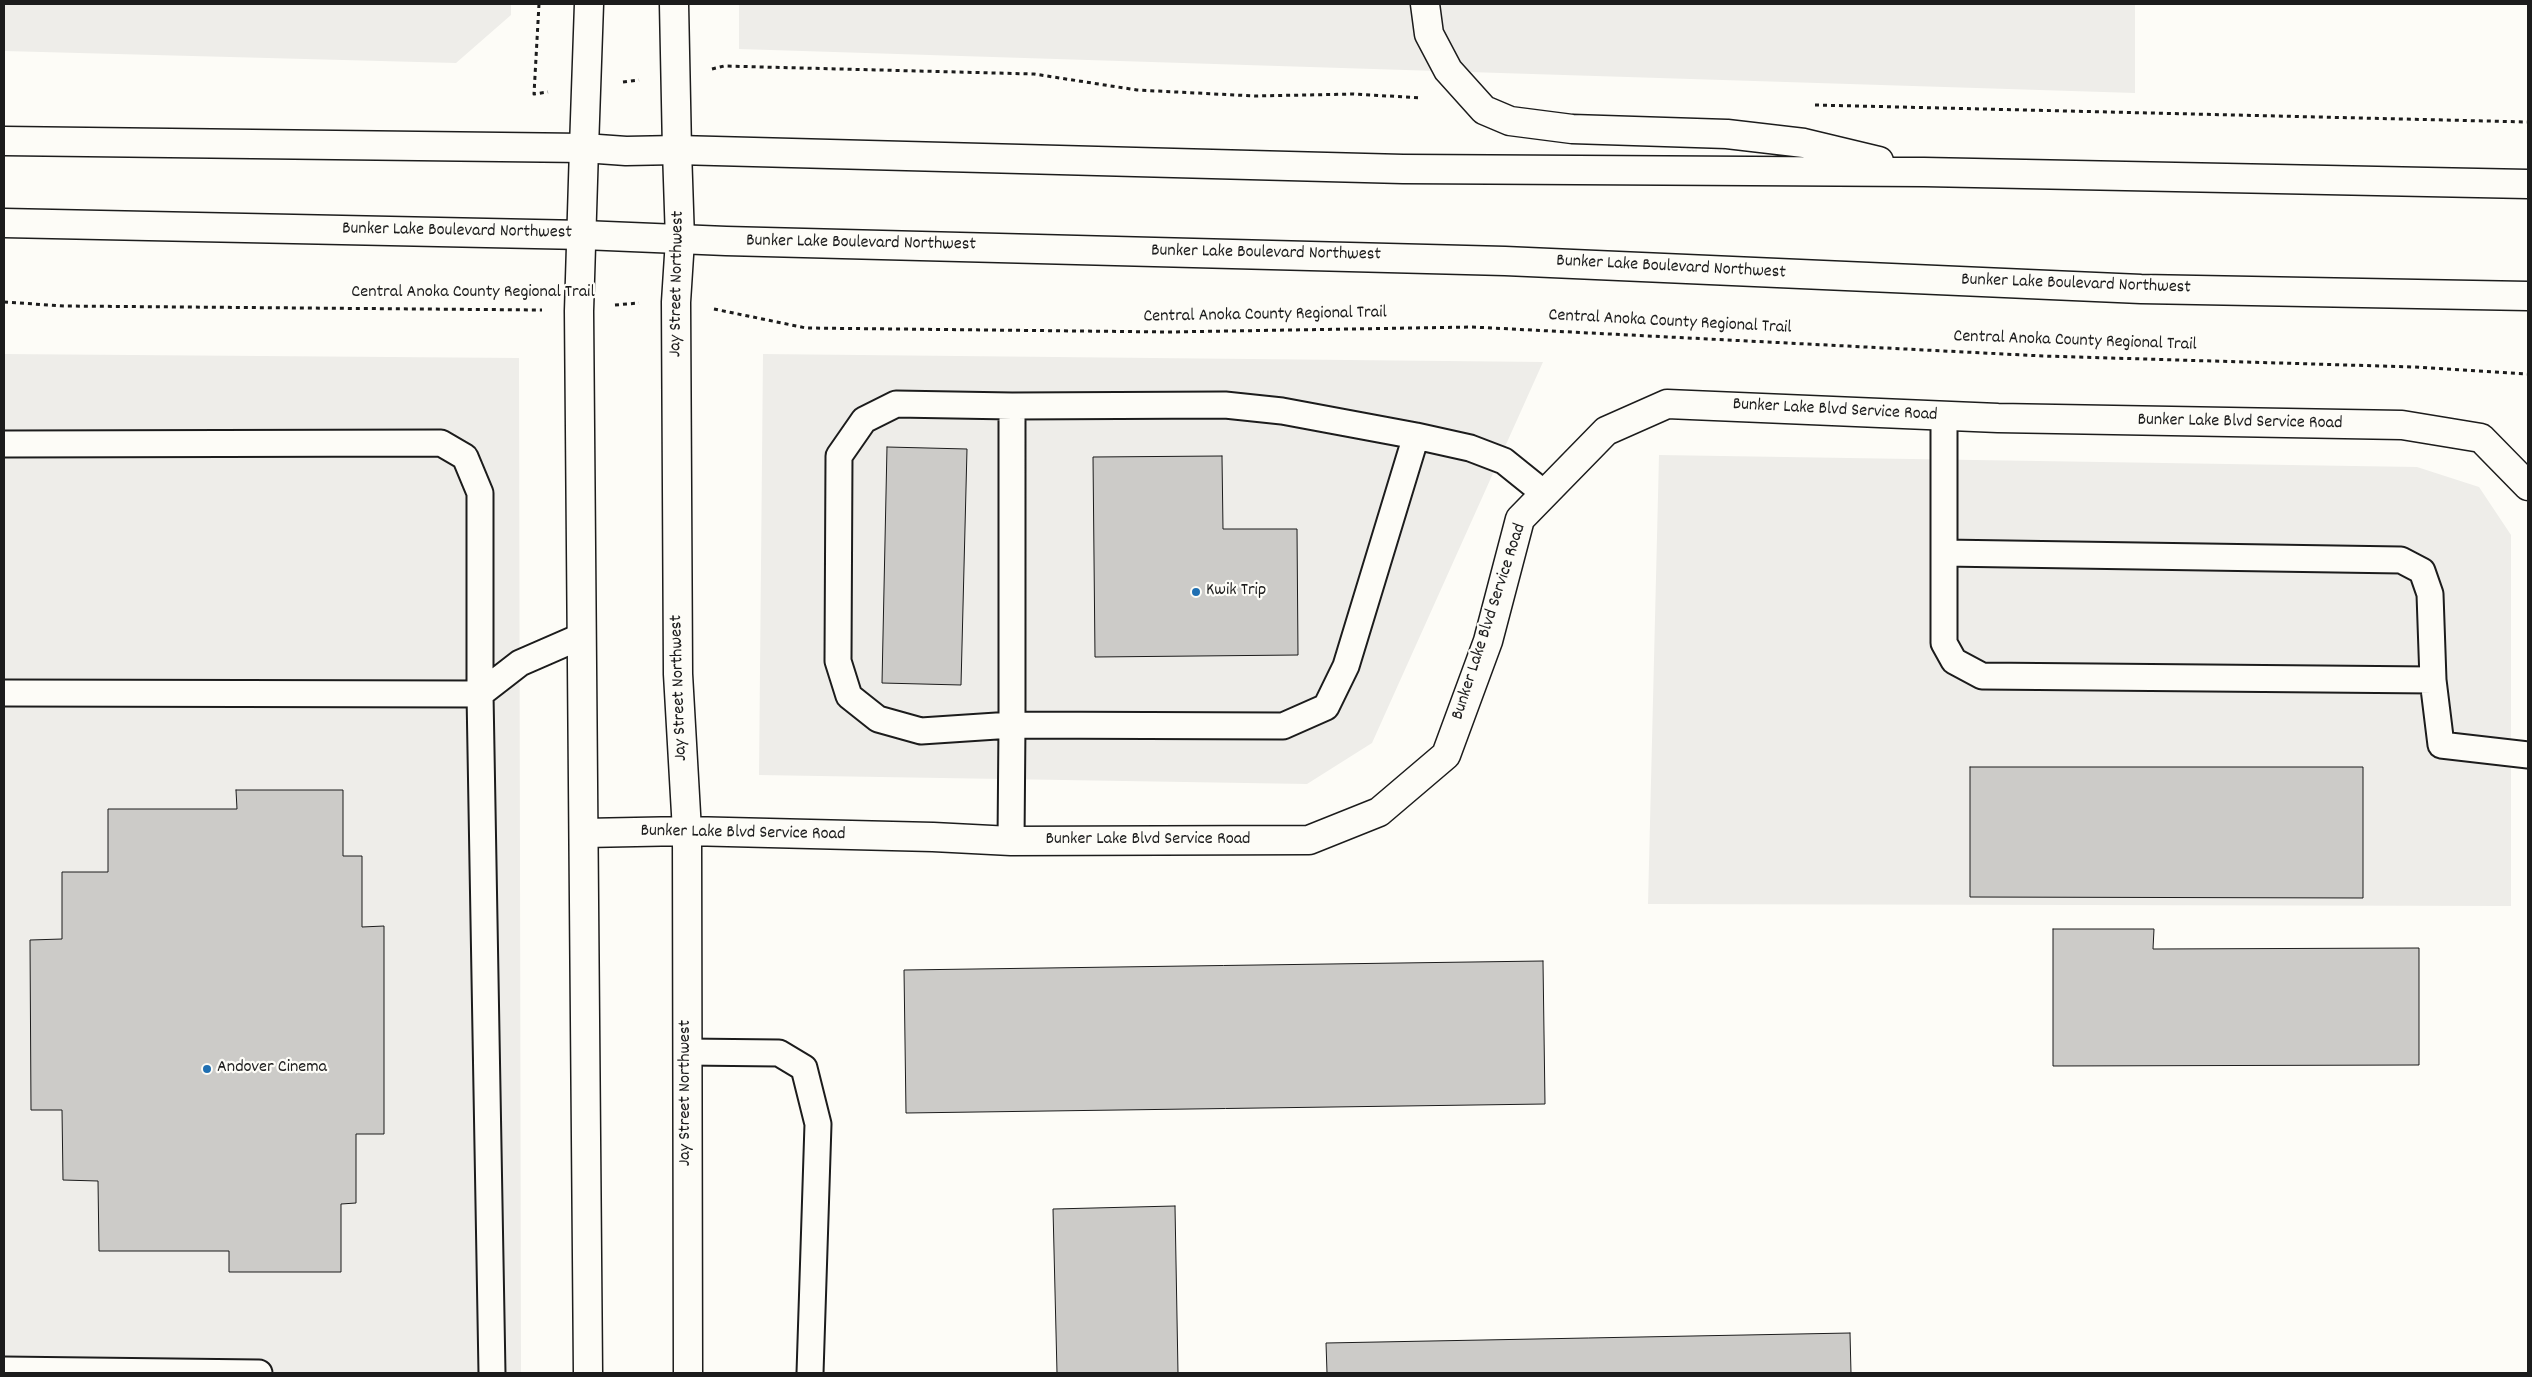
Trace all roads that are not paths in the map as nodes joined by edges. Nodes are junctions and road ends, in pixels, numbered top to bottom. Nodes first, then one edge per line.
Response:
1 (589, 4) edge
2 (674, 4) edge
3 (1426, 4) edge
4 (4, 141) edge
5 (584, 148) junction
6 (677, 150) junction
7 (1924, 172) junction
8 (2528, 184) edge
9 (4, 223) edge
10 (582, 235) junction
11 (680, 240) junction
12 (2528, 296) edge
13 (1012, 406) junction
14 (1944, 416) junction
15 (1416, 436) junction
16 (4, 444) edge
17 (2528, 486) edge
18 (1545, 494) junction
19 (1944, 553) junction
20 (582, 636) junction
21 (2433, 680) junction
22 (4, 693) edge
23 (480, 694) junction
24 (1012, 725) junction
25 (2528, 755) edge
26 (687, 831) junction
27 (584, 833) junction
28 (1011, 841) junction
29 (687, 1052) junction
30 (4, 1370) edge
31 (259, 1373) edge
32 (492, 1373) edge
33 (588, 1373) edge
34 (688, 1373) edge
35 (810, 1373) edge

1 - 5 main road
2 - 6 main road, Jay Street Northwest
3 - 7 main road
4 - 5 main road
5 - 6 main road
5 - 10 main road
6 - 7 main road
6 - 11 main road, Jay Street Northwest
7 - 8 main road
9 - 10 main road, Bunker Lake Boulevard Northwest
10 - 11 main road, Bunker Lake Boulevard Northwest
10 - 20 main road
11 - 12 main road, Bunker Lake Boulevard Northwest
11 - 26 main road, Jay Street Northwest
13 - 15 lane
13 - 24 lane
13 - 24 lane
14 - 17 main road, Bunker Lake Blvd Service Road
14 - 18 main road, Bunker Lake Blvd Service Road
14 - 19 lane
15 - 18 lane
15 - 24 lane
16 - 23 lane
18 - 28 main road, Bunker Lake Blvd Service Road
19 - 21 lane
19 - 21 lane
20 - 23 lane
20 - 27 main road
21 - 25 lane
22 - 23 lane
23 - 32 lane
24 - 28 lane
26 - 27 main road, Bunker Lake Blvd Service Road
26 - 28 main road, Bunker Lake Blvd Service Road
26 - 29 main road, Jay Street Northwest
27 - 33 main road
29 - 34 main road, Jay Street Northwest
29 - 35 lane
30 - 31 lane

